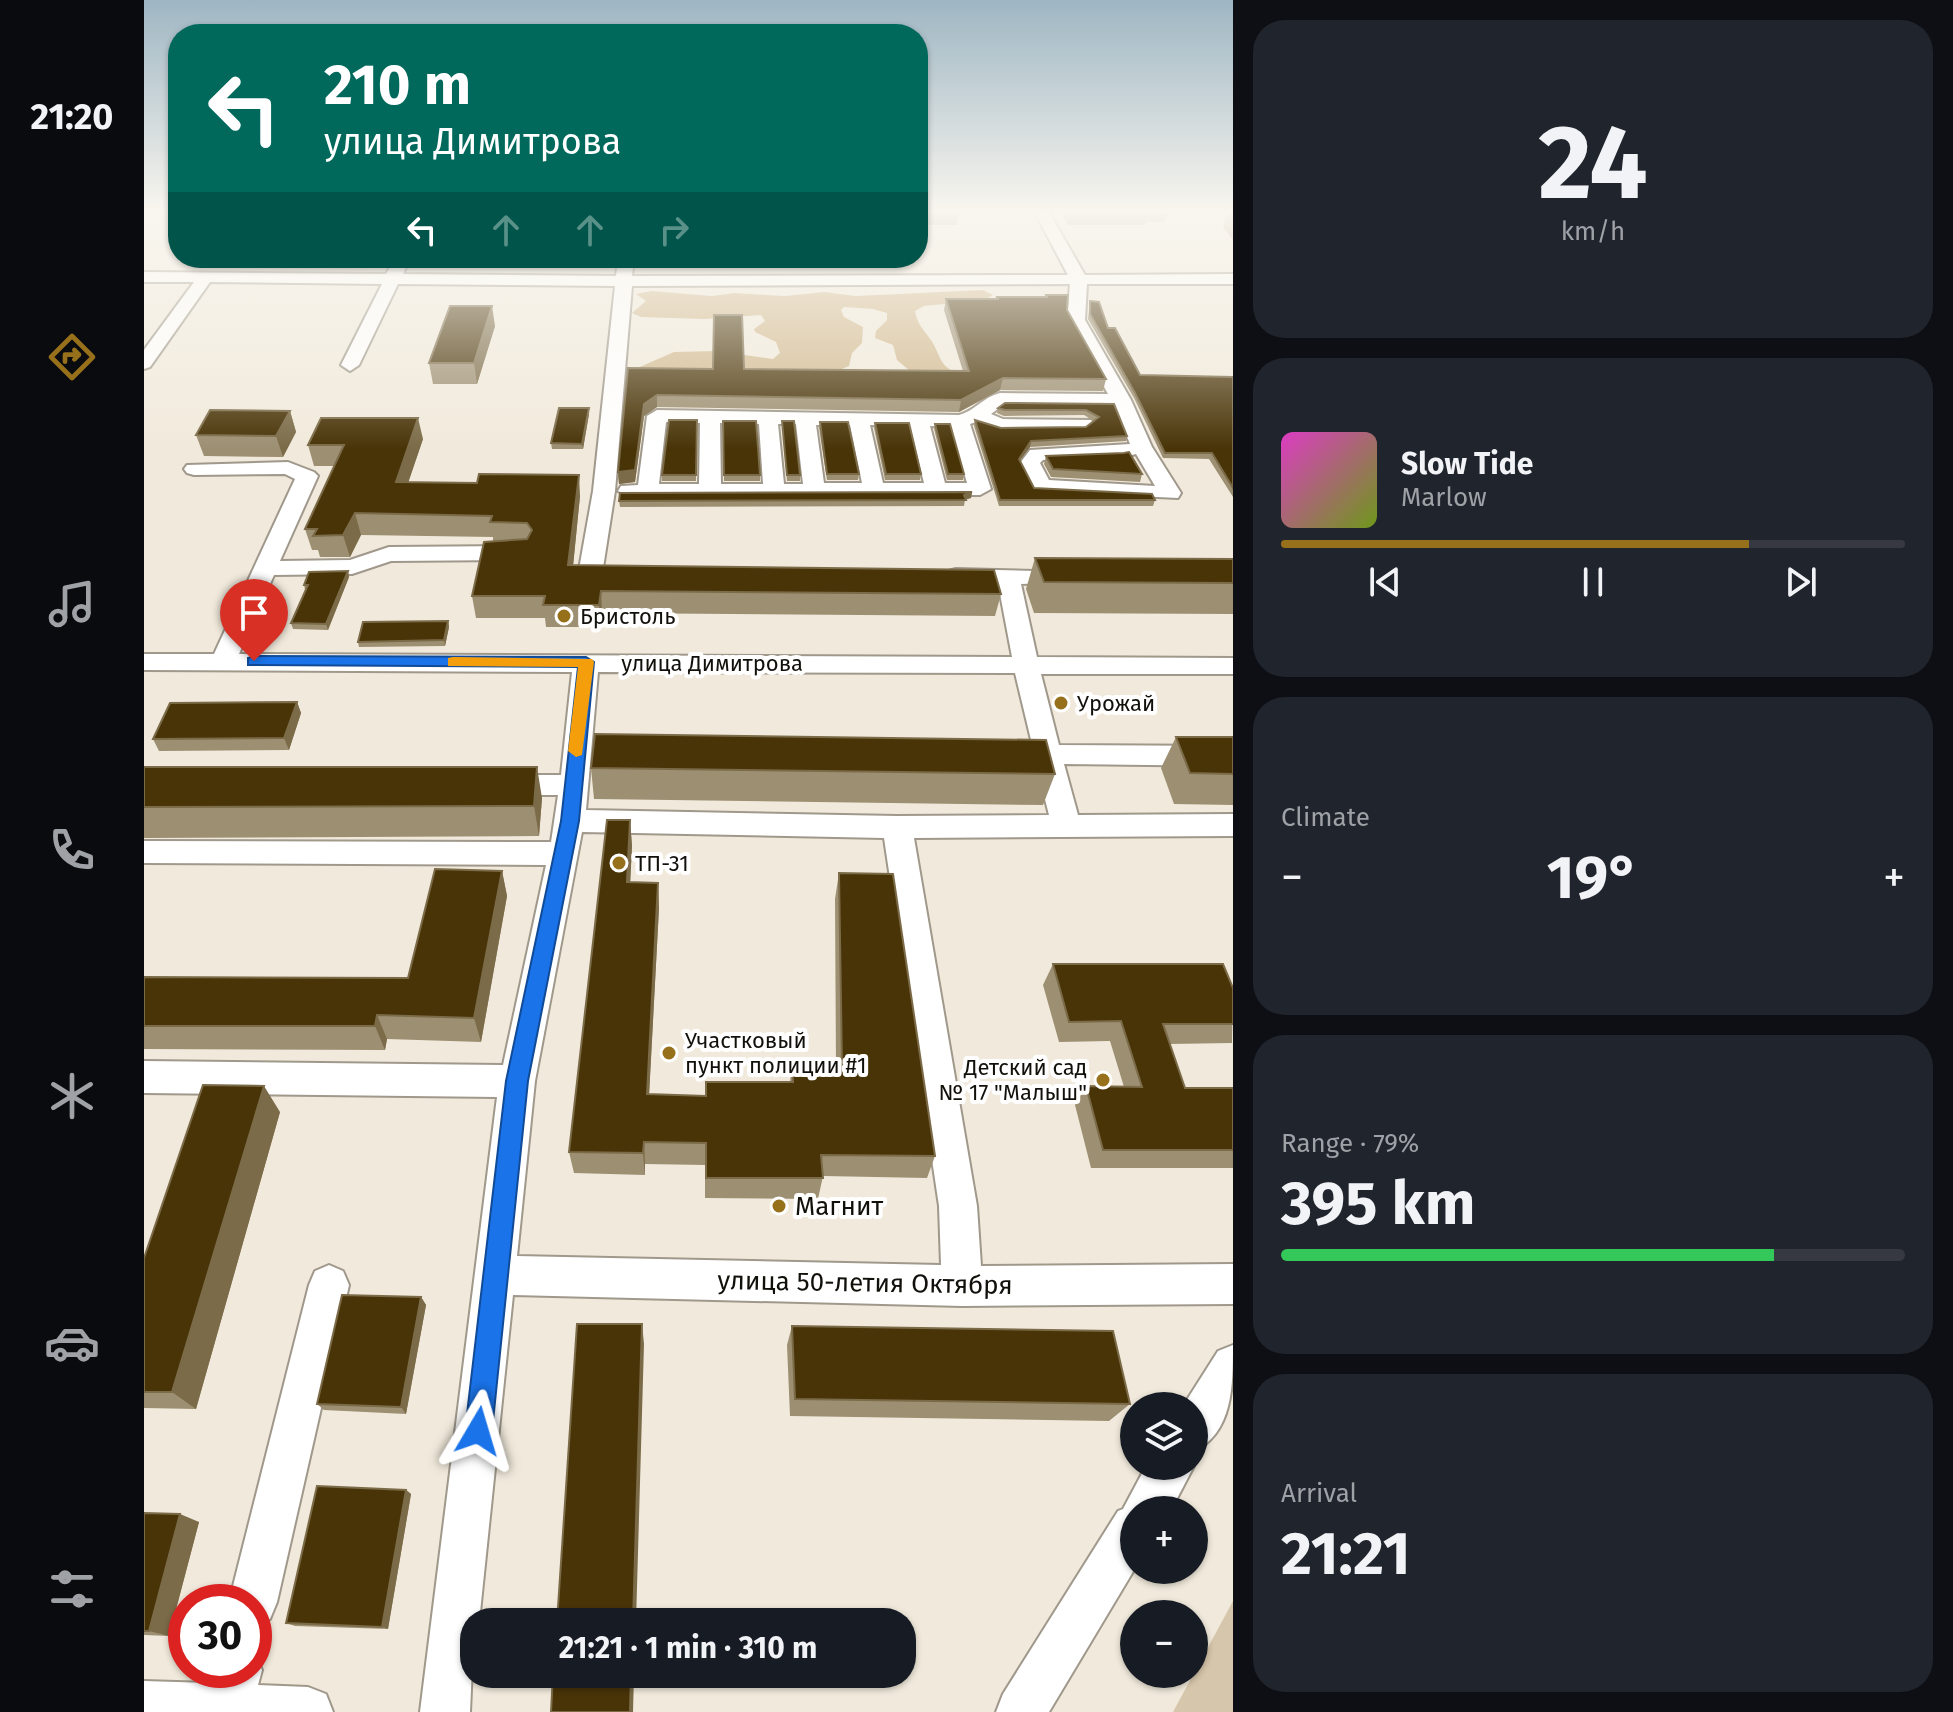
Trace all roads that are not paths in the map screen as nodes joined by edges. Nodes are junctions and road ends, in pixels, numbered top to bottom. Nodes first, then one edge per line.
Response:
1 (197, 289) edge
2 (387, 289) edge
3 (623, 289) edge
4 (1078, 289) edge
5 (144, 363) edge
6 (350, 365) dead end
7 (1121, 400) junction
8 (710, 417) junction
9 (768, 418) junction
10 (805, 418) junction
11 (968, 418) junction
12 (859, 419) junction
13 (918, 420) junction
14 (1084, 424) edge
15 (1142, 447) junction
16 (1097, 452) junction
17 (194, 469) dead end
18 (1118, 488) junction
19 (936, 489) junction
20 (648, 490) junction
21 (710, 490) junction
22 (774, 490) junction
23 (814, 490) junction
24 (874, 490) junction
25 (604, 491) junction
26 (521, 553) edge
27 (267, 568) junction
28 (636, 575) edge
29 (931, 576) edge
30 (1008, 577) junction
31 (1098, 577) edge
32 (223, 661) junction
33 (144, 662) edge
34 (586, 662) junction
35 (1028, 665) junction
36 (1233, 666) edge
37 (986, 754) edge
38 (1049, 754) junction
39 (1233, 756) edge
40 (477, 785) edge
41 (578, 792) junction
42 (1233, 825) edge
43 (897, 827) junction
44 (1066, 827) junction
45 (144, 852) edge
46 (144, 1077) edge
47 (517, 1081) junction
48 (497, 1275) junction
49 (1233, 1284) edge
50 (329, 1285) dead end
51 (962, 1286) junction
52 (1233, 1366) edge
53 (1208, 1406) edge
54 (1120, 1550) edge
55 (257, 1584) edge
56 (232, 1690) edge
57 (144, 1706) edge
58 (308, 1712) edge
59 (445, 1712) edge
60 (1021, 1712) edge

1 - 5 street
2 - 6 street
3 - 25 street
4 - 7 street
7 - 11 street
7 - 15 street
8 - 9 street
8 - 20 street
8 - 21 street
9 - 10 street
9 - 22 street
10 - 12 street
10 - 23 street
11 - 13 street
11 - 14 street
11 - 19 street
12 - 13 street
12 - 24 street
13 - 19 street
15 - 16 street
15 - 18 street
16 - 18 street
16 - 18 street
17 - 27 street
19 - 24 street
20 - 21 street
20 - 25 street
21 - 22 street
22 - 23 street
23 - 24 street
25 - 28 street
26 - 27 street
27 - 32 street
29 - 30 street
30 - 31 street
30 - 35 street
32 - 33 street, улица Димитрова
32 - 34 street, улица Димитрова
34 - 35 street, улица Димитрова
34 - 41 street
35 - 36 street, улица Димитрова
35 - 38 street
37 - 38 street
38 - 39 street
38 - 44 street
40 - 41 street
41 - 43 street
41 - 45 street
41 - 47 street
42 - 44 street
43 - 44 street
43 - 51 street
46 - 47 street
47 - 48 street
48 - 51 street, улица 50-летия Октября
48 - 59 street
49 - 51 street, улица 50-летия Октября
50 - 55 street
52 - 53 street
54 - 60 street
56 - 57 street
56 - 58 street

